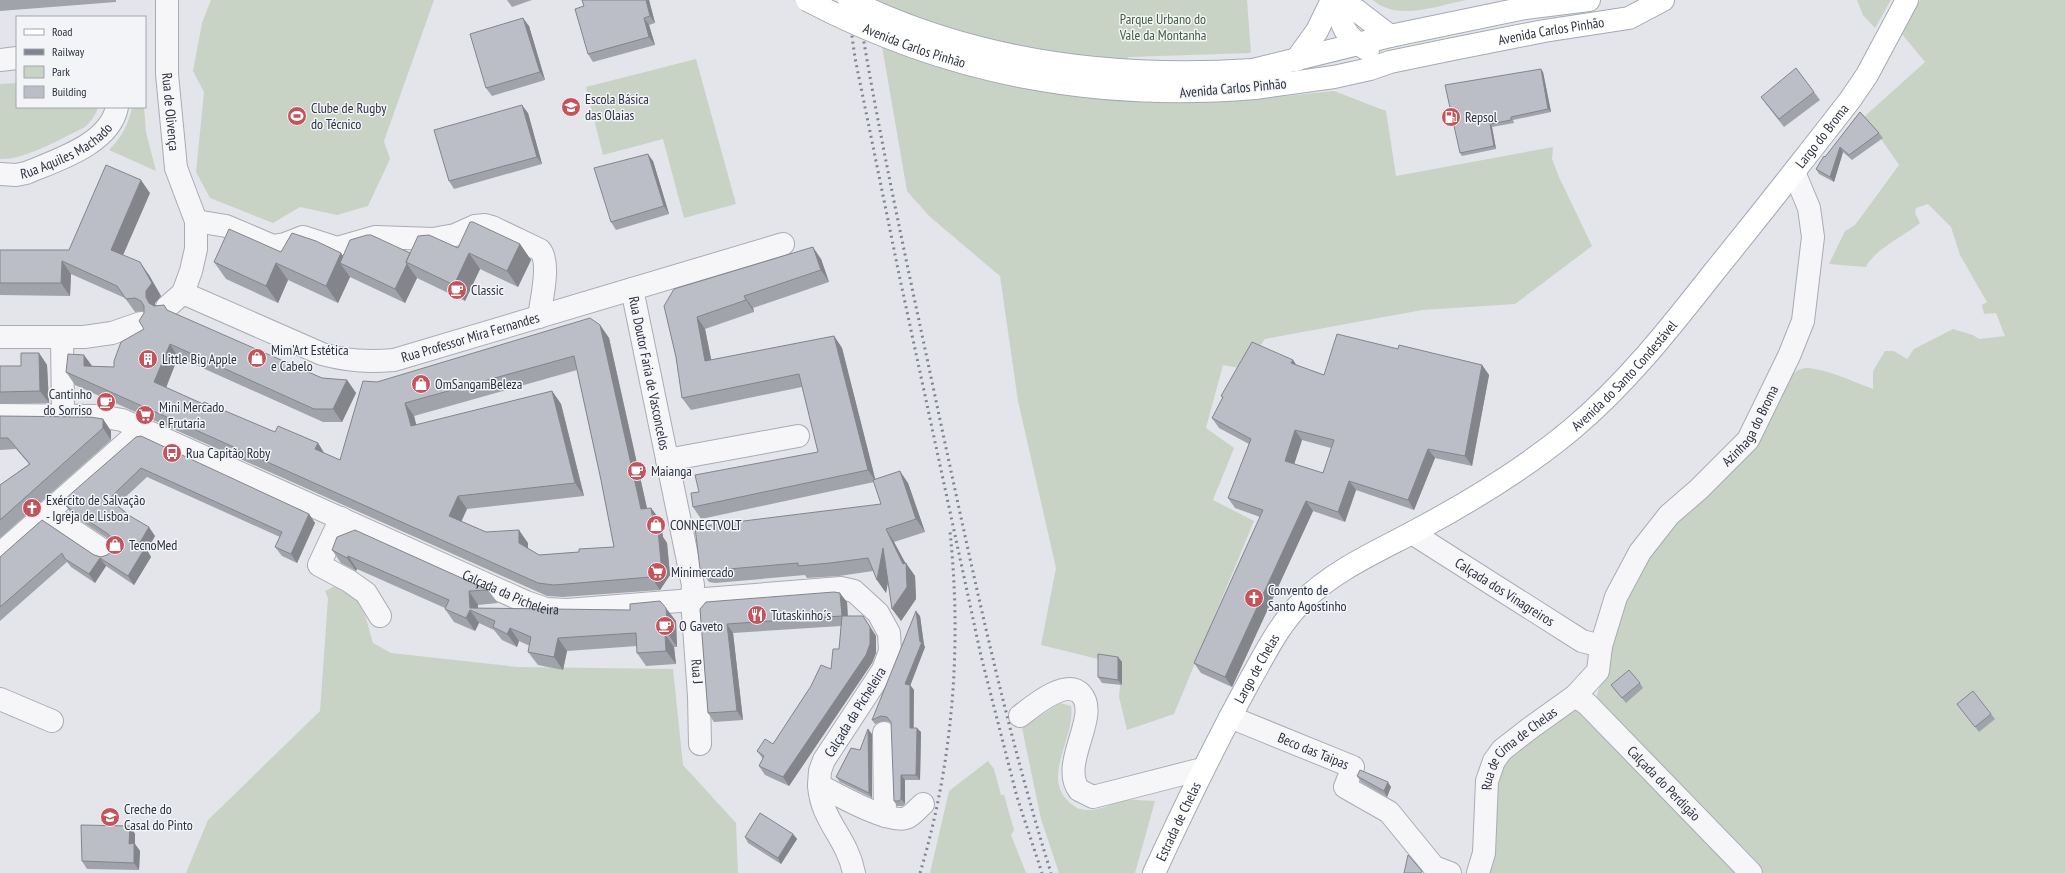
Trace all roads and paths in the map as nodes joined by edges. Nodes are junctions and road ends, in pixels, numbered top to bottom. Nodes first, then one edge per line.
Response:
1 (167, 0) edge
2 (807, 0) edge
3 (849, 0) edge
4 (1332, 0) edge
5 (1336, 0) edge
6 (1343, 0) edge
7 (1589, 0) edge
8 (1662, 0) edge
9 (1907, 0) edge
10 (1566, 1) edge
11 (1544, 31) junction
12 (1390, 36) junction
13 (1358, 44) junction
14 (16, 58) edge
15 (0, 60) edge
16 (1296, 60) junction
17 (1390, 62) junction
18 (1254, 79) junction
19 (117, 108) edge
20 (1794, 172) junction
21 (0, 174) edge
22 (196, 221) junction
23 (783, 244) dead end
24 (632, 289) junction
25 (183, 293) junction
26 (167, 306) dead end
27 (539, 317) junction
28 (141, 323) edge
29 (0, 337) edge
30 (62, 337) junction
31 (0, 415) edge
32 (63, 415) junction
33 (142, 428) junction
34 (798, 436) dead end
35 (667, 460) junction
36 (47, 512) junction
37 (341, 518) junction
38 (1412, 533) junction
39 (107, 552) dead end
40 (0, 554) edge
41 (692, 599) junction
42 (380, 616) dead end
43 (1601, 646) junction
44 (1576, 696) junction
45 (0, 699) edge
46 (1020, 716) dead end
47 (1230, 716) junction
48 (52, 720) dead end
49 (884, 733) dead end
50 (700, 744) dead end
51 (1202, 769) junction
52 (819, 785) junction
53 (923, 804) dead end
54 (885, 816) junction
55 (1439, 871) edge
56 (854, 873) edge
57 (1154, 873) edge
58 (1478, 873) edge
59 (1751, 873) edge

1 - 22 street, Rua de Olivença
2 - 18 main road, Avenida Carlos Pinhão, bridge
3 - 18 main road, Avenida Carlos Pinhão, bridge
4 - 16 main road
5 - 13 main road
6 - 12 main road
7 - 10 main road, Avenida Carlos Pinhão
8 - 11 main road, Avenida Carlos Pinhão
9 - 20 main road, Largo do Broma
10 - 11 main road
10 - 12 main road, Avenida Carlos Pinhão
11 - 17 main road, Avenida Carlos Pinhão
12 - 13 main road, Avenida Carlos Pinhão
13 - 16 main road, Avenida Carlos Pinhão
13 - 17 main road
14 - 15 street
16 - 18 main road, Avenida Carlos Pinhão
17 - 18 main road, Avenida Carlos Pinhão
19 - 21 street, Rua Aquiles Machado
20 - 38 main road, Avenida do Santo Condestável
20 - 43 street, Azinhaga do Broma
22 - 25 street, Rua de Olivença
22 - 27 street
23 - 24 street, Rua Professor Mira Fernandes
24 - 27 street, Rua Professor Mira Fernandes
24 - 35 street, Rua Doutor Faria de Vasconcelos
25 - 26 street
25 - 27 street, Rua Professor Mira Fernandes
28 - 30 street
29 - 30 street
30 - 32 street
31 - 32 street, Calçada da Picheleira
32 - 33 street, Calçada da Picheleira
33 - 36 street
33 - 37 street, Calçada da Picheleira
34 - 35 street
35 - 41 street, Rua Doutor Faria de Vasconcelos
36 - 39 street
36 - 40 street
37 - 41 street, Calçada da Picheleira
37 - 42 street
38 - 43 street, Calçada dos Vinagreiros
38 - 47 main road, Largo de Chelas
41 - 50 street, Rua J
41 - 52 street, Calçada da Picheleira
43 - 44 street, Rua de Cima de Chelas
44 - 58 street, Rua de Cima de Chelas
44 - 59 street, Calçada do Perdigão
45 - 48 street
46 - 51 street
47 - 51 main road, Largo de Chelas
47 - 55 street, Beco das Taipas
49 - 54 street
51 - 57 main road, Estrada de Chelas
52 - 54 street
52 - 56 street, Calçada da Picheleira
53 - 54 street

